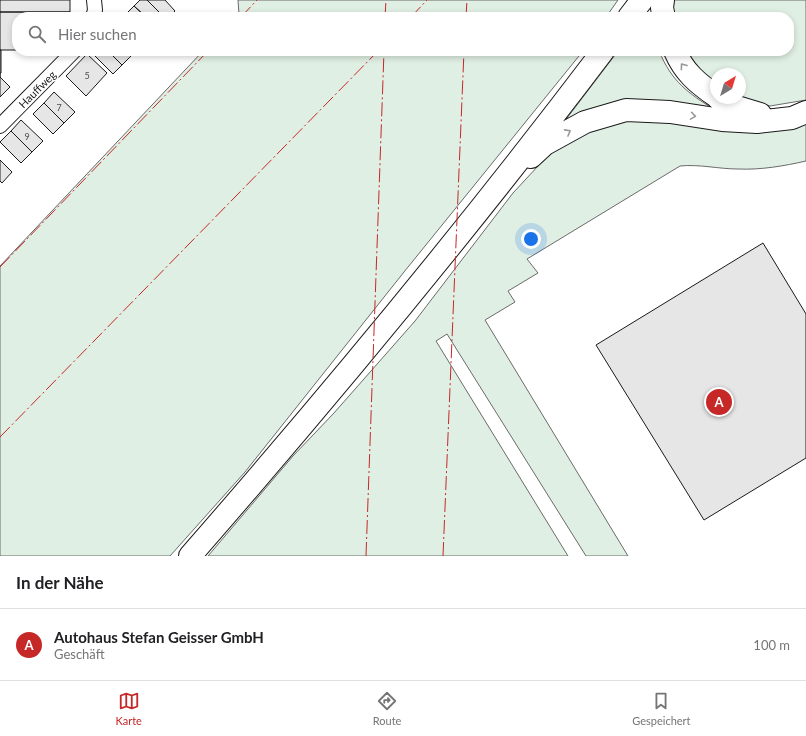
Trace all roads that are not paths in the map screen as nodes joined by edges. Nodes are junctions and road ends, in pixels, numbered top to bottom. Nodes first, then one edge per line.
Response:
1 (94, 0) edge
2 (642, 0) edge
3 (663, 0) edge
4 (94, 12) edge
5 (633, 12) edge
6 (663, 12) edge
7 (69, 56) edge
8 (600, 56) edge
9 (676, 56) edge
10 (710, 92) edge
11 (727, 104) edge
12 (799, 115) edge
13 (0, 126) edge
14 (494, 190) junction
15 (190, 556) edge

1 - 4 street
2 - 5 main road
3 - 6 main road
7 - 13 street, Hauffweg
8 - 14 main road
10 -> 9 main road
11 - 12 main road
14 -> 12 main road
14 - 15 main road

